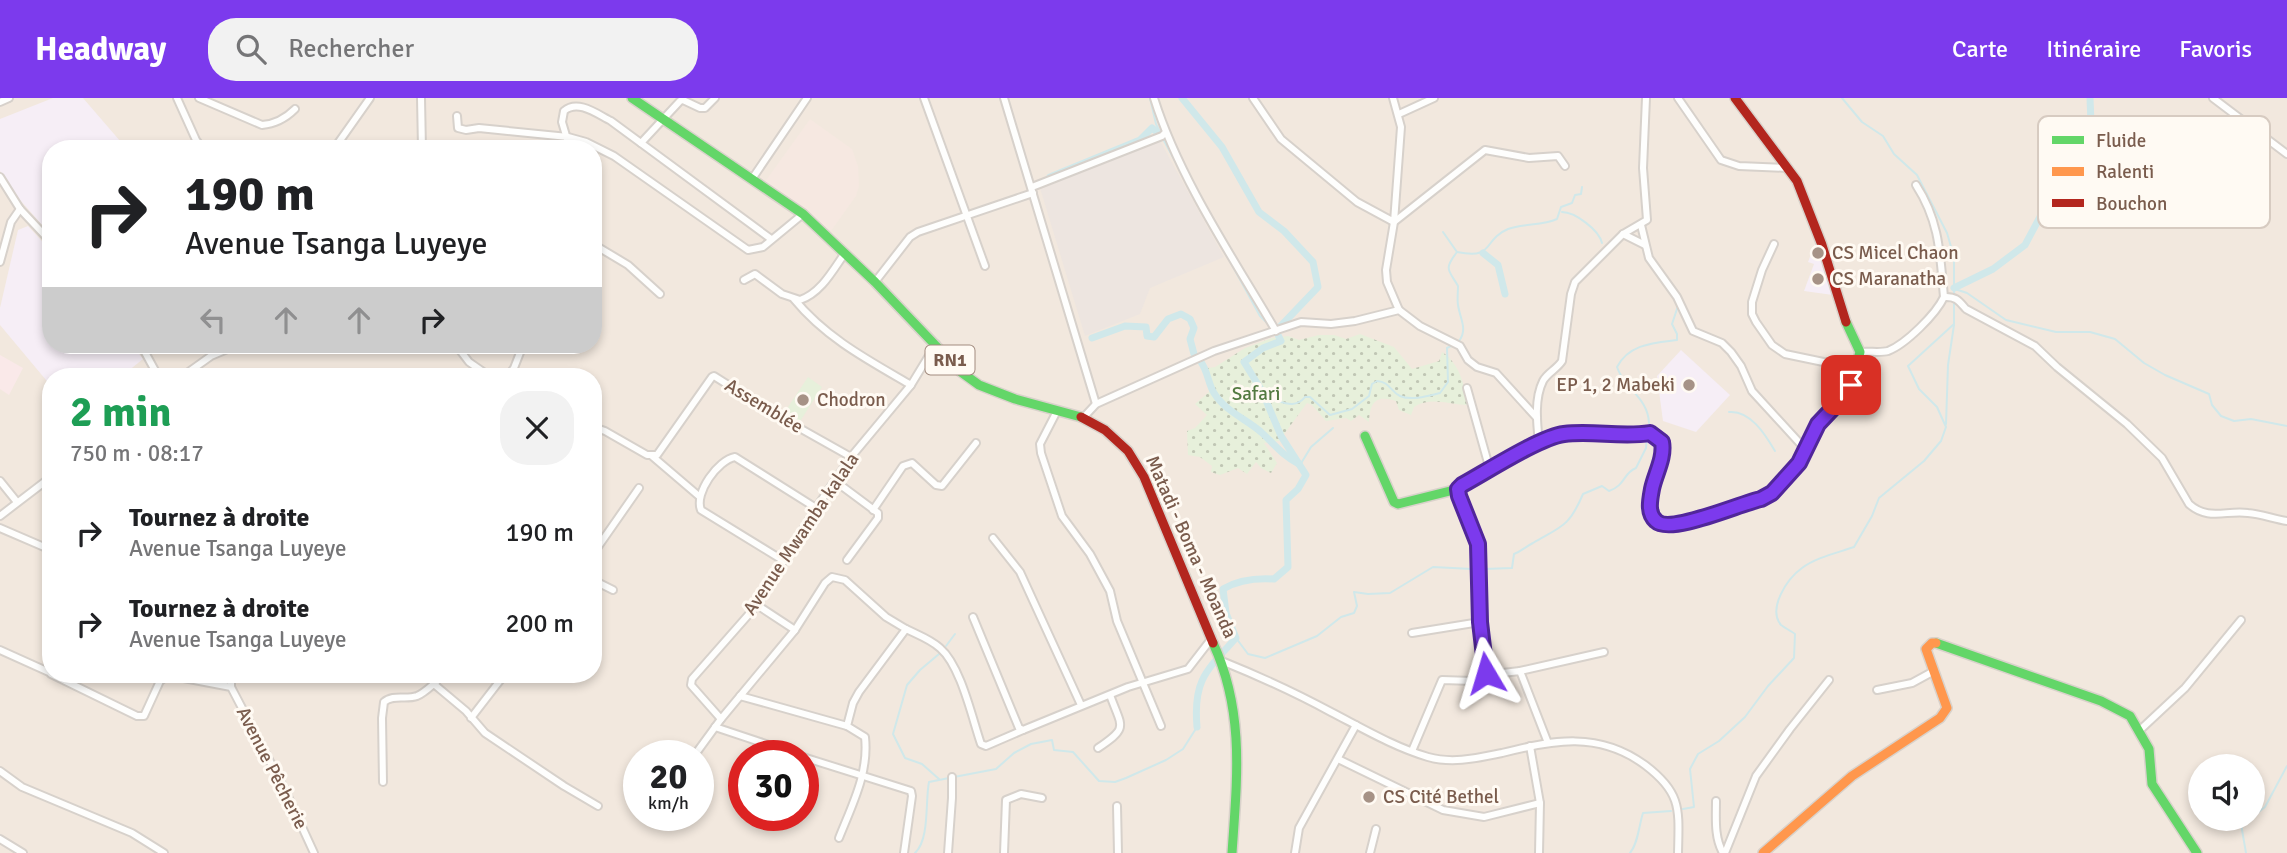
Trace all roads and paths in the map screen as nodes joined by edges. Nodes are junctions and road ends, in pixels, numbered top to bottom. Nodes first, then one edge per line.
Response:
1 (9, 98) edge
2 (177, 98) edge
3 (199, 98) edge
4 (370, 98) edge
5 (421, 98) edge
6 (632, 98) edge
7 (715, 98) edge
8 (807, 98) edge
9 (924, 98) edge
10 (1004, 98) edge
11 (1154, 98) edge
12 (1253, 98) edge
13 (1393, 98) edge
14 (1434, 98) edge
15 (1646, 98) edge
16 (1678, 98) edge
17 (1735, 98) edge
18 (2213, 98) edge
19 (0, 102) edge
20 (295, 109) dead end
21 (1399, 114) junction
22 (457, 116) dead end
23 (2237, 116) edge
24 (662, 119) junction
25 (1165, 133) junction
26 (568, 137) junction
27 (196, 140) edge
28 (340, 140) edge
29 (422, 140) edge
30 (568, 140) edge
31 (579, 140) edge
32 (2270, 141) edge
33 (642, 143) junction
34 (602, 150) edge
35 (2287, 154) edge
36 (1565, 166) dead end
37 (1788, 168) junction
38 (0, 177) edge
39 (752, 179) junction
40 (1916, 185) dead end
41 (1032, 190) junction
42 (20, 209) junction
43 (803, 214) junction
44 (966, 216) junction
45 (1394, 222) junction
46 (1641, 225) junction
47 (42, 232) edge
48 (1623, 234) junction
49 (771, 239) junction
50 (1774, 244) dead end
51 (1645, 245) junction
52 (602, 249) edge
53 (845, 253) junction
54 (0, 262) edge
55 (985, 265) dead end
56 (744, 280) dead end
57 (875, 282) junction
58 (660, 294) dead end
59 (1951, 297) junction
60 (794, 299) junction
61 (1399, 310) junction
62 (1276, 331) junction
63 (936, 344) junction
64 (1860, 352) junction
65 (216, 354) edge
66 (463, 354) edge
67 (194, 368) edge
68 (478, 368) edge
69 (1857, 369) junction
70 (911, 385) junction
71 (1467, 388) dead end
72 (1096, 404) junction
73 (1057, 411) junction
74 (1083, 418) junction
75 (1537, 418) junction
76 (602, 429) edge
77 (1365, 436) dead end
78 (976, 443) dead end
79 (1539, 443) junction
80 (1806, 450) junction
81 (652, 456) junction
82 (851, 457) junction
83 (1490, 470) junction
84 (0, 481) edge
85 (835, 481) junction
86 (42, 484) edge
87 (639, 488) dead end
88 (1458, 489) junction
89 (700, 497) junction
90 (17, 502) junction
91 (816, 508) junction
92 (873, 510) junction
93 (0, 516) edge
94 (2287, 521) edge
95 (0, 527) edge
96 (993, 538) dead end
97 (602, 541) edge
98 (42, 546) edge
99 (847, 560) dead end
100 (784, 561) junction
101 (602, 584) edge
102 (613, 590) dead end
103 (757, 605) junction
104 (973, 617) dead end
105 (2241, 620) dead end
106 (1480, 622) junction
107 (906, 629) junction
108 (795, 630) junction
109 (1412, 633) dead end
110 (1212, 640) junction
111 (0, 650) edge
112 (1604, 652) dead end
113 (1224, 662) junction
114 (42, 670) edge
115 (1520, 671) junction
116 (1934, 671) junction
117 (1485, 675) junction
118 (1829, 680) dead end
119 (70, 683) edge
120 (159, 683) edge
121 (210, 683) edge
122 (231, 683) edge
123 (435, 683) joint
124 (498, 683) edge
125 (1143, 683) junction
126 (231, 687) junction
127 (1877, 690) dead end
128 (1110, 695) junction
129 (740, 696) junction
130 (1082, 705) junction
131 (471, 718) junction
132 (721, 719) junction
133 (1356, 725) junction
134 (846, 726) junction
135 (1161, 726) dead end
136 (715, 727) junction
137 (1023, 730) junction
138 (2140, 730) junction
139 (706, 740) edge
140 (754, 740) edge
141 (1548, 743) junction
142 (1530, 746) junction
143 (1098, 748) dead end
144 (1412, 751) junction
145 (1338, 759) junction
146 (819, 762) edge
147 (0, 771) edge
148 (862, 777) junction
149 (952, 777) dead end
150 (383, 782) dead end
151 (1042, 798) dead end
152 (1716, 801) dead end
153 (1540, 803) junction
154 (598, 806) dead end
155 (1117, 806) dead end
156 (1376, 829) dead end
157 (839, 838) dead end
158 (0, 839) edge
159 (23, 853) edge
160 (164, 853) edge
161 (314, 853) edge
162 (904, 853) edge
163 (948, 853) edge
164 (1004, 853) edge
165 (1118, 853) edge
166 (1232, 853) edge
167 (1295, 853) edge
168 (1370, 853) edge
169 (1539, 853) edge
170 (1678, 853) edge
171 (1724, 853) edge
172 (1763, 853) edge
173 (2197, 853) edge

1 - 19 street
2 - 27 street
3 - 20 street
4 - 28 street
5 - 29 street
6 - 24 main road, Matadi - Boma - Moanda / RN1
7 - 24 street
8 - 39 street
9 - 44 street
10 - 41 street
11 - 25 street
12 - 45 street
13 - 21 street
14 - 21 street
15 - 46 street
16 - 37 street
17 - 37 main road
18 - 23 street
21 - 45 street
22 - 26 street
24 - 33 street
24 - 39 main road, Matadi - Boma - Moanda / RN1
25 - 41 street
25 - 62 street
26 - 30 street
26 - 31 street
26 - 33 street
32 - 35 street
33 - 49 street
34 - 49 street
36 - 45 street
37 - 64 main road
38 - 42 street
39 - 43 main road, Matadi - Boma - Moanda / RN1
40 - 59 street
41 - 44 street
41 - 72 street
42 - 47 street
42 - 54 street
43 - 49 street
43 - 53 main road, Matadi - Boma - Moanda / RN1
44 - 55 street
44 - 57 street
45 - 61 street
46 - 48 street
46 - 51 street
48 - 51 street
48 - 75 street
50 - 69 street
51 - 80 street
52 - 58 street
53 - 57 main road, Matadi - Boma - Moanda / RN1
53 - 60 street
56 - 60 street
57 - 63 main road, Matadi - Boma - Moanda / RN1
59 - 64 street
59 - 94 street
60 - 70 street
61 - 62 street
61 - 75 street
62 - 72 street
63 - 70 street, Avenue Mwamba kalala
63 - 73 main road, Matadi - Boma - Moanda / RN1
64 - 69 main road
65 - 67 street
66 - 68 street
69 - 80 main road
70 - 82 street, Avenue Mwamba kalala
71 - 83 street
72 - 74 street
73 - 74 main road, Matadi - Boma - Moanda / RN1
73 - 125 street
74 - 110 main road, Matadi - Boma - Moanda / RN1
75 - 79 street
76 - 81 street
77 - 88 main road
78 - 92 street
79 - 80 main road
79 - 83 main road
81 - 82 street, Assemblée
81 - 89 street
82 - 85 street, Avenue Mwamba kalala
83 - 88 main road
84 - 90 street
85 - 91 street, Avenue Mwamba kalala
85 - 92 street
86 - 90 street
87 - 97 street
88 - 106 street
89 - 91 street
89 - 100 street
90 - 93 street
91 - 100 street, Avenue Mwamba kalala
92 - 99 street
95 - 98 street
96 - 130 street
100 - 103 street, Avenue Mwamba kalala
101 - 102 street
103 - 108 street
103 - 132 street, Avenue Mwamba kalala
104 - 137 street
105 - 138 street
106 - 109 street
106 - 117 street
107 - 108 street
107 - 134 street
107 - 137 street
108 - 129 street
110 - 113 main road, Matadi - Boma - Moanda / RN1
110 - 125 street
111 - 114 street, Avenue Pêcherie
112 - 115 street
113 - 133 street
113 - 166 main road, Matadi - Boma - Moanda / RN1
115 - 117 street
115 - 141 street
116 - 127 street
116 - 138 main road
116 - 172 main road
117 - 144 street
118 - 171 street
119 - 120 street, Avenue Pêcherie
121 - 126 street, Avenue Pêcherie
122 - 126 street
123 - 131 street
123 - 150 street
124 - 131 street
125 - 128 street
125 - 135 street
126 - 161 street, Avenue Pêcherie
128 - 130 street
128 - 143 street
129 - 132 street
129 - 134 street
130 - 137 street
131 - 154 street
132 - 136 street
133 - 144 street
133 - 145 street
134 - 148 street
136 - 139 street
136 - 140 street
138 - 173 main road
141 - 142 street
141 - 170 street
142 - 144 street
142 - 153 street
145 - 153 street
145 - 167 street
146 - 148 street
147 - 160 street
148 - 157 street
148 - 162 street
149 - 163 street
151 - 164 street
152 - 171 street
153 - 169 street
155 - 165 street
156 - 168 street
158 - 159 street

